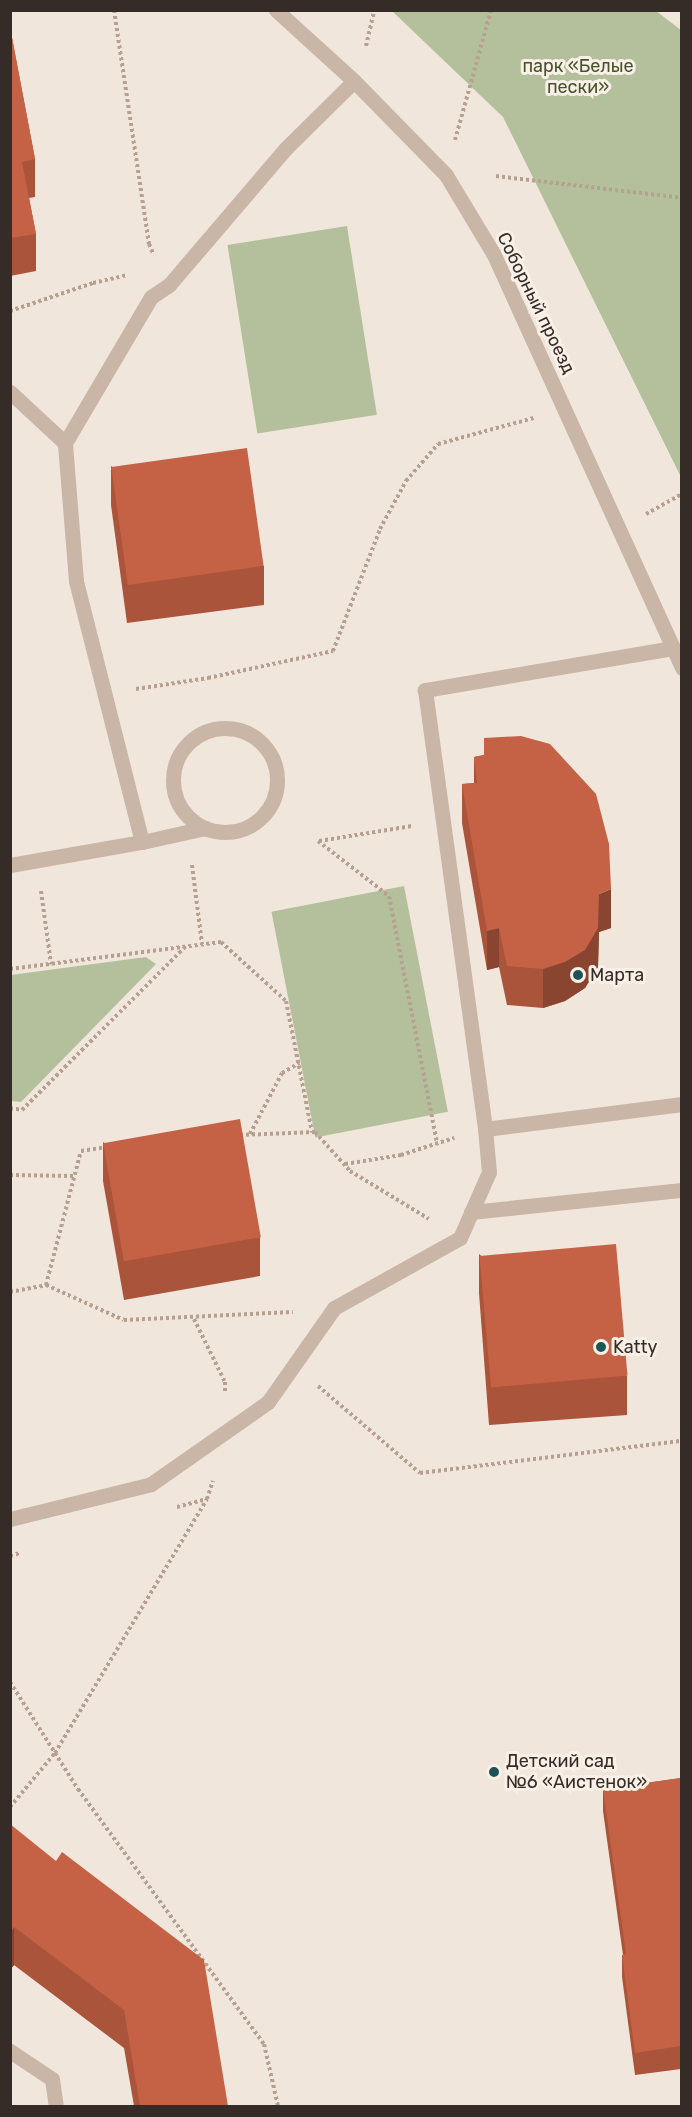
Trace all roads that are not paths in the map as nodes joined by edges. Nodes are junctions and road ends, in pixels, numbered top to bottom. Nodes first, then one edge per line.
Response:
1 (276, 10) edge
2 (354, 81) junction
3 (10, 392) edge
4 (65, 443) junction
5 (673, 648) junction
6 (681, 668) edge
7 (205, 828) junction
8 (142, 842) junction
9 (10, 865) edge
10 (681, 1104) edge
11 (488, 1128) junction
12 (681, 1190) edge
13 (471, 1212) junction
14 (10, 1519) edge
15 (10, 2051) edge
16 (56, 2106) edge

1 - 2 street, Соборный проезд
2 - 4 street
2 - 5 street, Соборный проезд
3 - 4 street
4 - 8 street
5 - 6 street, Соборный проезд
5 - 11 street
7 - 7 street
7 - 8 street
8 - 9 street
10 - 11 street
11 - 13 street
12 - 13 street
13 - 14 street
15 - 16 street

